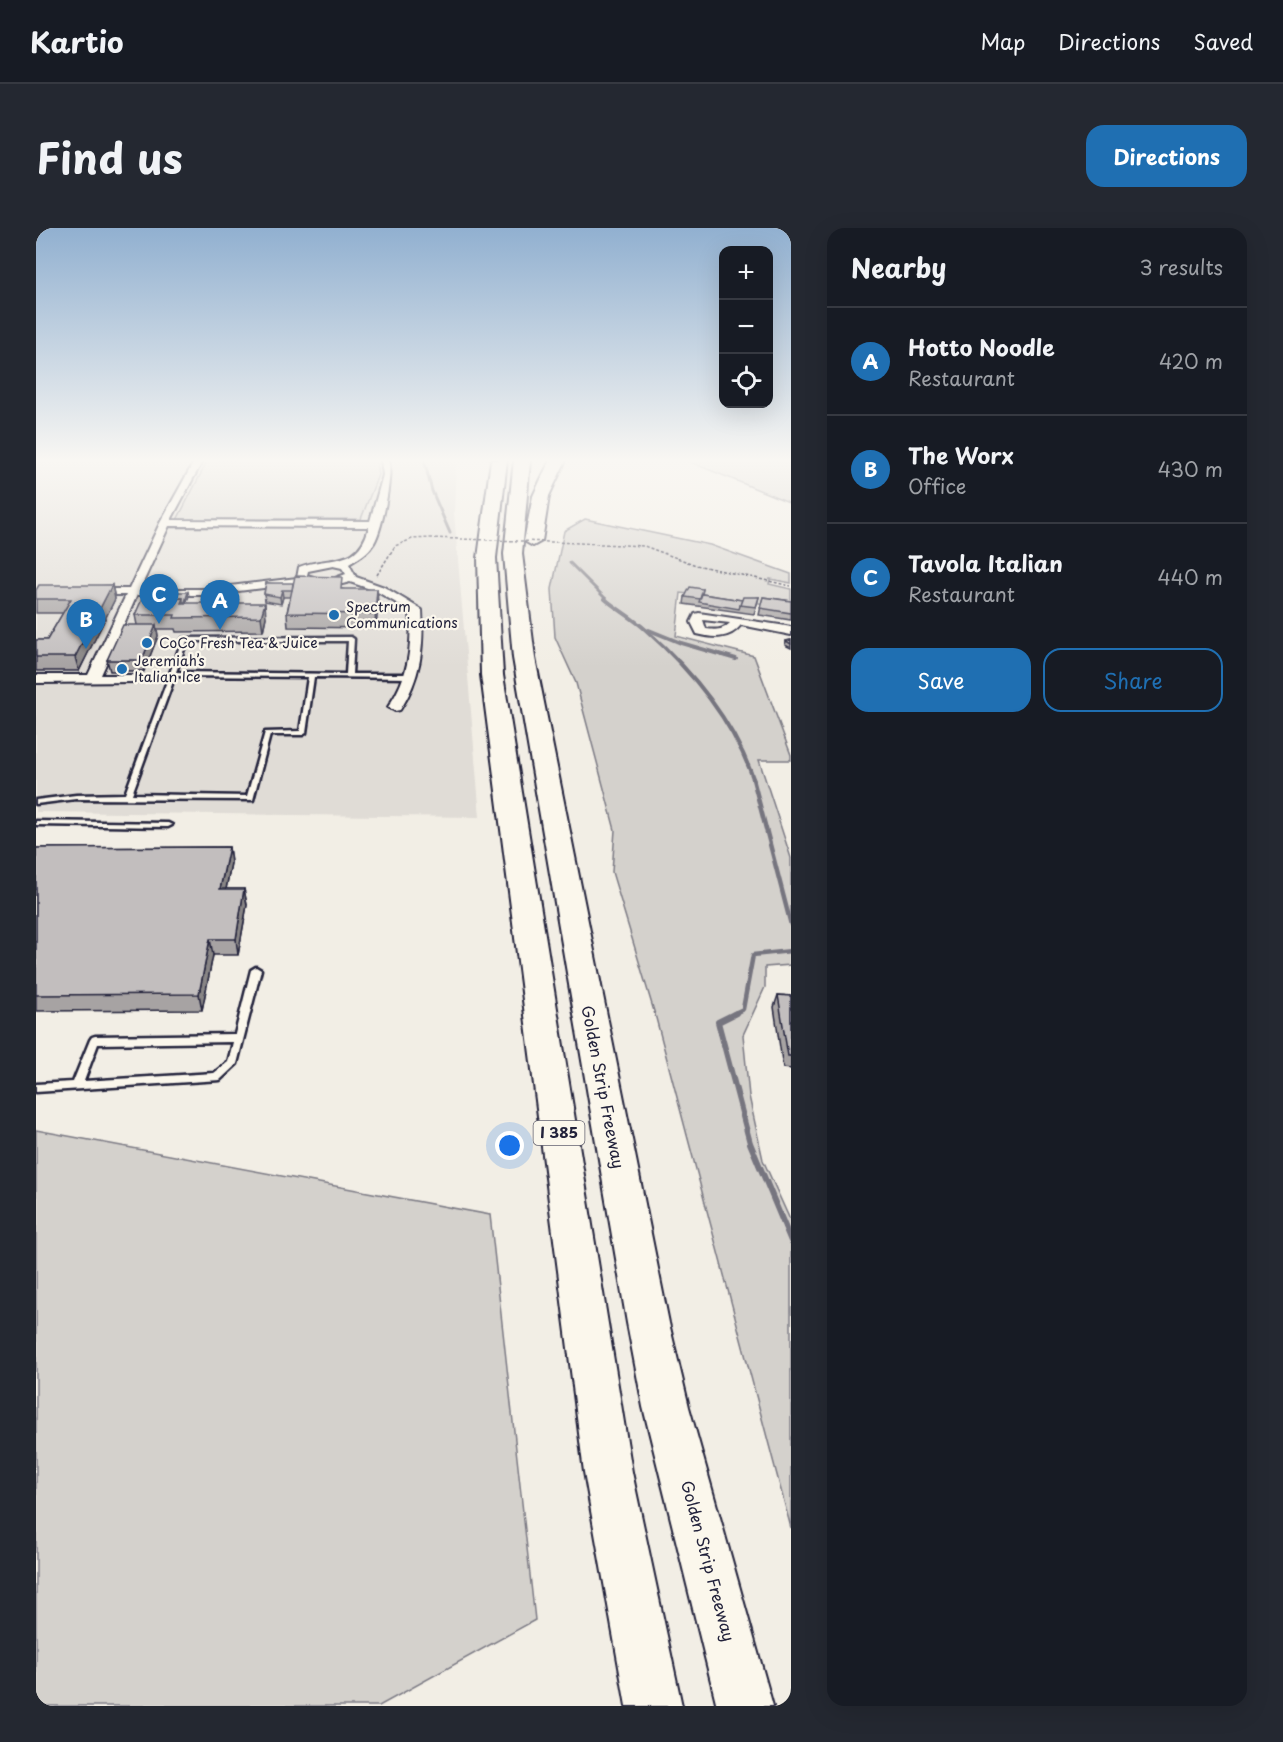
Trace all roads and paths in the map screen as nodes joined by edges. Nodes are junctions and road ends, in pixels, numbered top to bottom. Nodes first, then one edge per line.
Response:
1 (162, 529) edge
2 (372, 529) edge
3 (484, 529) edge
4 (491, 529) edge
5 (515, 529) edge
6 (537, 529) edge
7 (487, 558) junction
8 (341, 564) junction
9 (349, 578) junction
10 (305, 580) junction
11 (362, 583) junction
12 (791, 586) edge
13 (84, 592) edge
14 (133, 592) junction
15 (517, 602) junction
16 (738, 621) dead end
17 (791, 631) edge
18 (172, 674) junction
19 (311, 675) junction
20 (349, 676) junction
21 (411, 676) junction
22 (36, 679) edge
23 (93, 679) junction
24 (132, 679) dead end
25 (395, 707) dead end
26 (128, 796) junction
27 (36, 802) edge
28 (36, 823) edge
29 (168, 825) dead end
30 (256, 970) dead end
31 (238, 1038) junction
32 (77, 1085) junction
33 (36, 1088) edge
34 (654, 1706) edge
35 (745, 1706) edge

1 - 14 street
2 - 8 street
3 - 7 highway
4 - 7 highway, I 385
5 - 15 highway, Golden Strip Freeway
6 - 15 highway
7 - 34 highway, I 385
8 - 9 street
8 - 10 street
9 - 10 street
9 - 11 street
10 - 14 street
11 - 12 path, bridge
11 - 21 street
13 - 14 street
14 - 23 street
15 - 35 highway, Golden Strip Freeway
16 - 17 street
18 - 19 lane
18 - 20 lane
18 - 26 lane
19 - 20 lane
19 - 26 lane
20 - 21 lane
21 - 25 street
22 - 23 street
23 - 24 street
26 - 27 lane
28 - 29 lane
30 - 31 lane
31 - 32 lane
31 - 32 lane
32 - 33 lane

